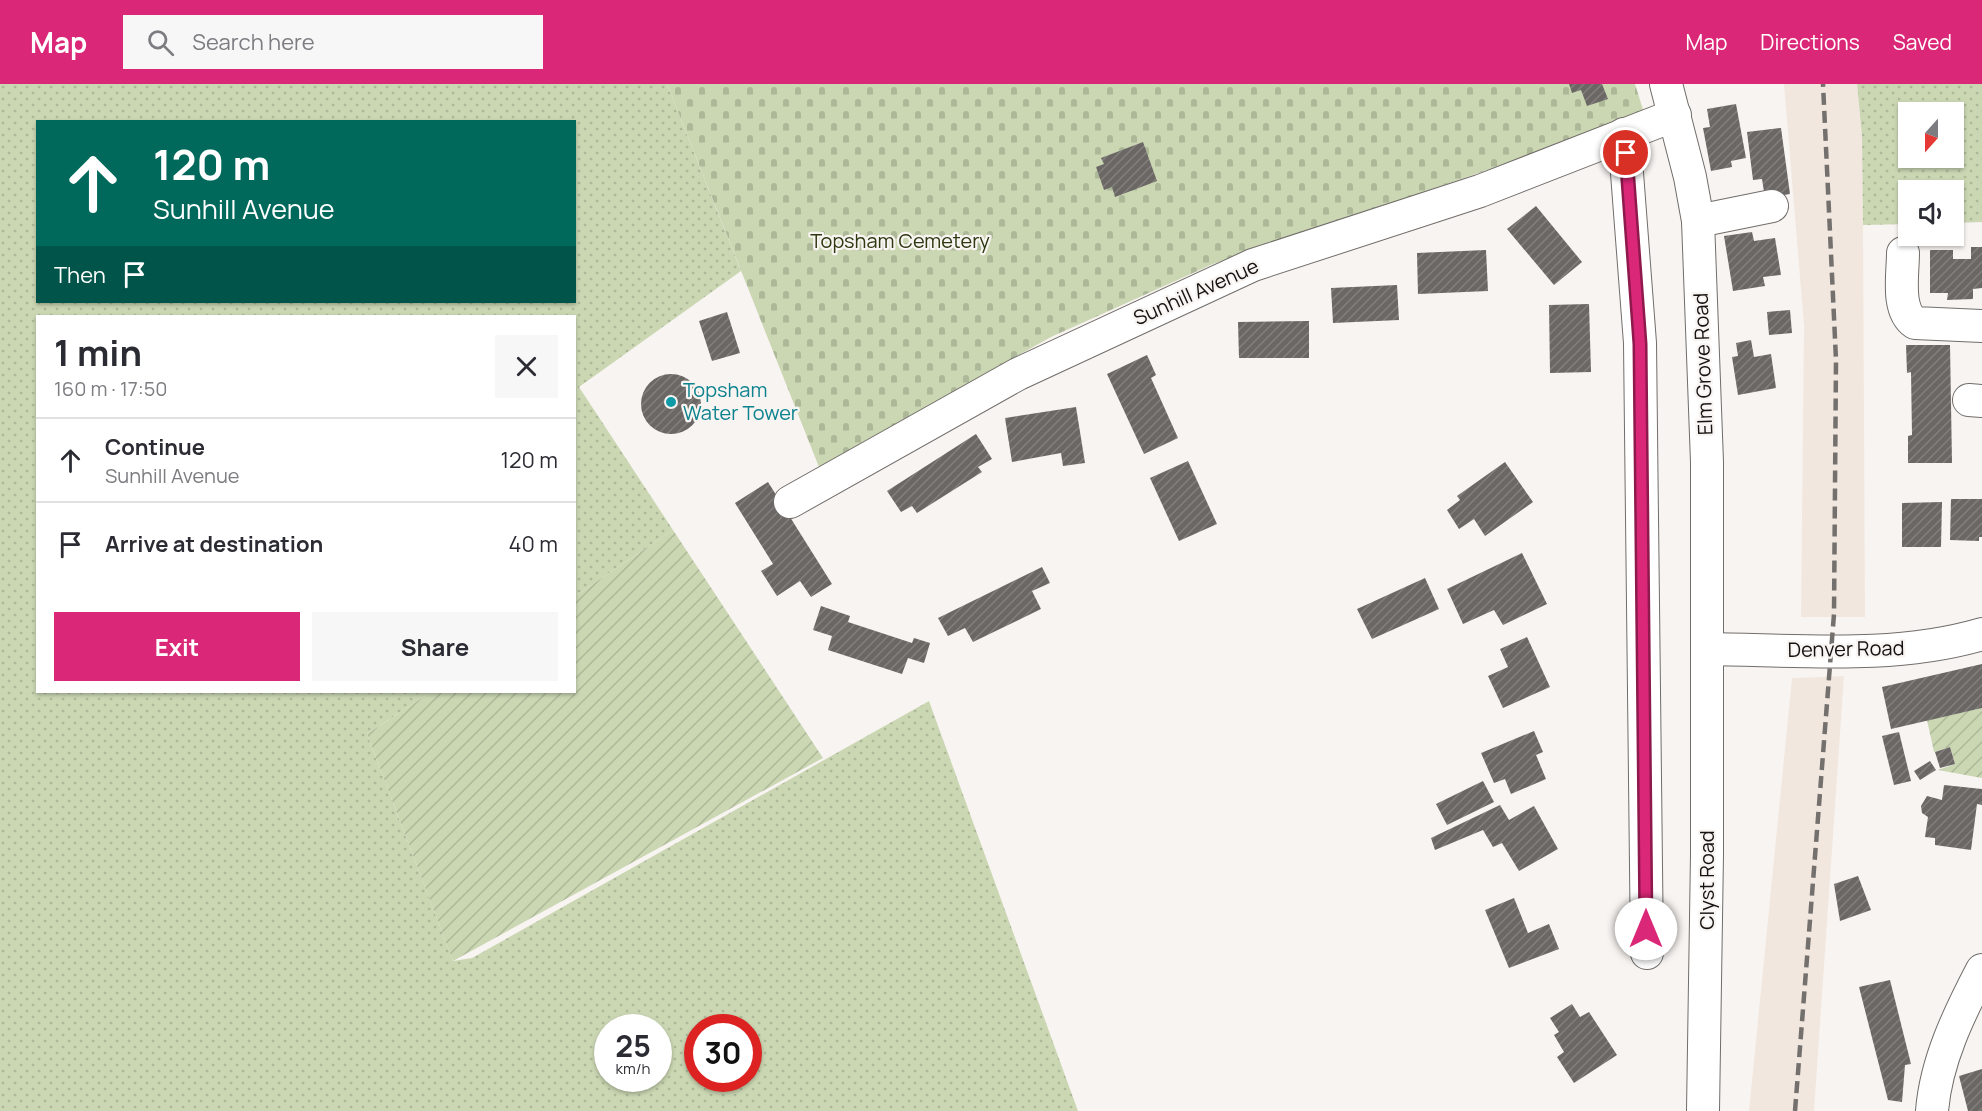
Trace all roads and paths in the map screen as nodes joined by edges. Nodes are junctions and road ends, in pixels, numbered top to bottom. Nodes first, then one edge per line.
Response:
1 (1666, 84) edge
2 (1675, 116) junction
3 (1624, 134) junction
4 (1772, 206) dead end
5 (1698, 221) junction
6 (1903, 253) dead end
7 (1982, 326) edge
8 (790, 502) dead end
9 (1982, 634) edge
10 (1707, 649) junction
11 (1647, 953) dead end
12 (1982, 970) edge
13 (1703, 1111) edge
14 (1932, 1111) edge

1 - 2 street, Elm Grove Road
2 - 3 street, Sunhill Avenue
2 - 5 street, Elm Grove Road
3 - 8 street, Sunhill Avenue
3 - 11 street
4 - 5 street
5 - 10 street, Elm Grove Road
6 - 7 street
9 - 10 street, Denver Road
10 - 13 street, Clyst Road
12 - 14 street

